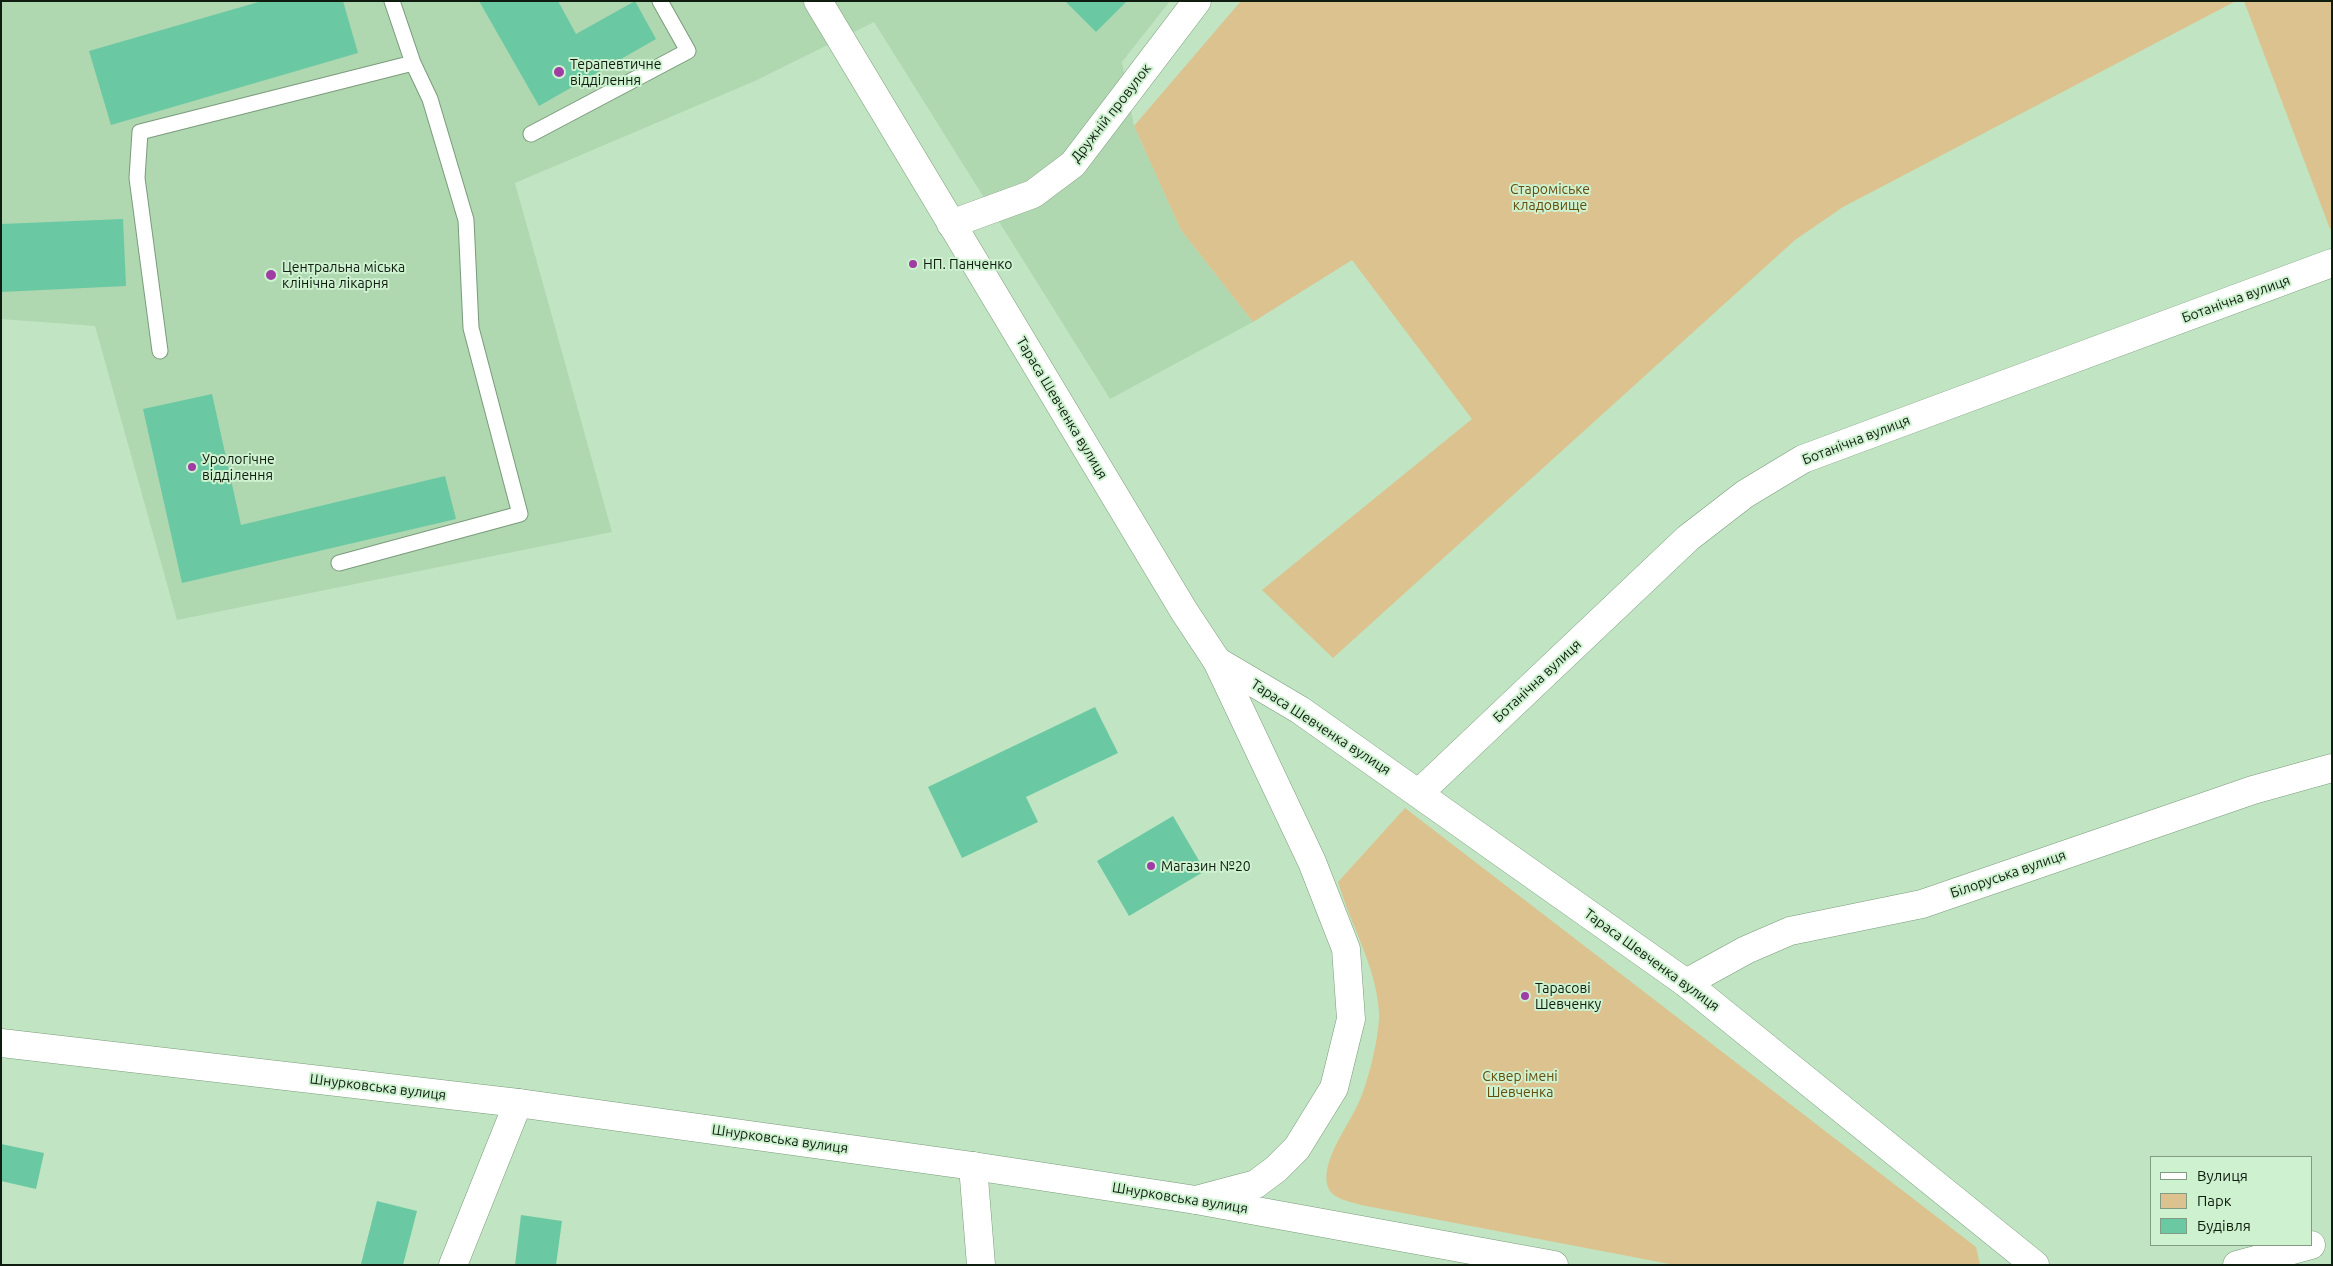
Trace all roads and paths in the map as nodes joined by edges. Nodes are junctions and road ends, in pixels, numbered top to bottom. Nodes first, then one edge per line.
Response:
1 (392, 1) edge
2 (660, 1) edge
3 (818, 1) edge
4 (1197, 1) edge
5 (413, 63) junction
6 (531, 134) dead end
7 (951, 224) junction
8 (2332, 263) edge
9 (160, 351) dead end
10 (339, 563) dead end
11 (1217, 661) junction
12 (2332, 768) edge
13 (1419, 793) junction
14 (1686, 983) junction
15 (1, 1043) edge
16 (518, 1103) junction
17 (974, 1166) junction
18 (1196, 1200) junction
19 (2332, 1235) edge
20 (2313, 1243) edge
21 (2304, 1246) edge
22 (453, 1265) edge
23 (982, 1265) edge
24 (1554, 1265) edge
25 (2035, 1265) edge
26 (2237, 1265) edge

1 - 5 lane
2 - 6 lane
3 - 7 street, Тараса Шевченка вулиця
4 - 7 street, Дружній провулок
5 - 9 lane
5 - 10 lane
7 - 11 street, Тараса Шевченка вулиця
8 - 13 street, Ботанічна вулиця
11 - 13 street, Тараса Шевченка вулиця
11 - 18 street
12 - 14 street, Білоруська вулиця
13 - 14 street, Тараса Шевченка вулиця
14 - 25 street, Тараса Шевченка вулиця
15 - 16 street, Шнурковська вулиця
16 - 17 street, Шнурковська вулиця
16 - 22 street
17 - 18 street, Шнурковська вулиця
17 - 23 street
18 - 24 street, Шнурковська вулиця
19 - 20 street
21 - 26 street

